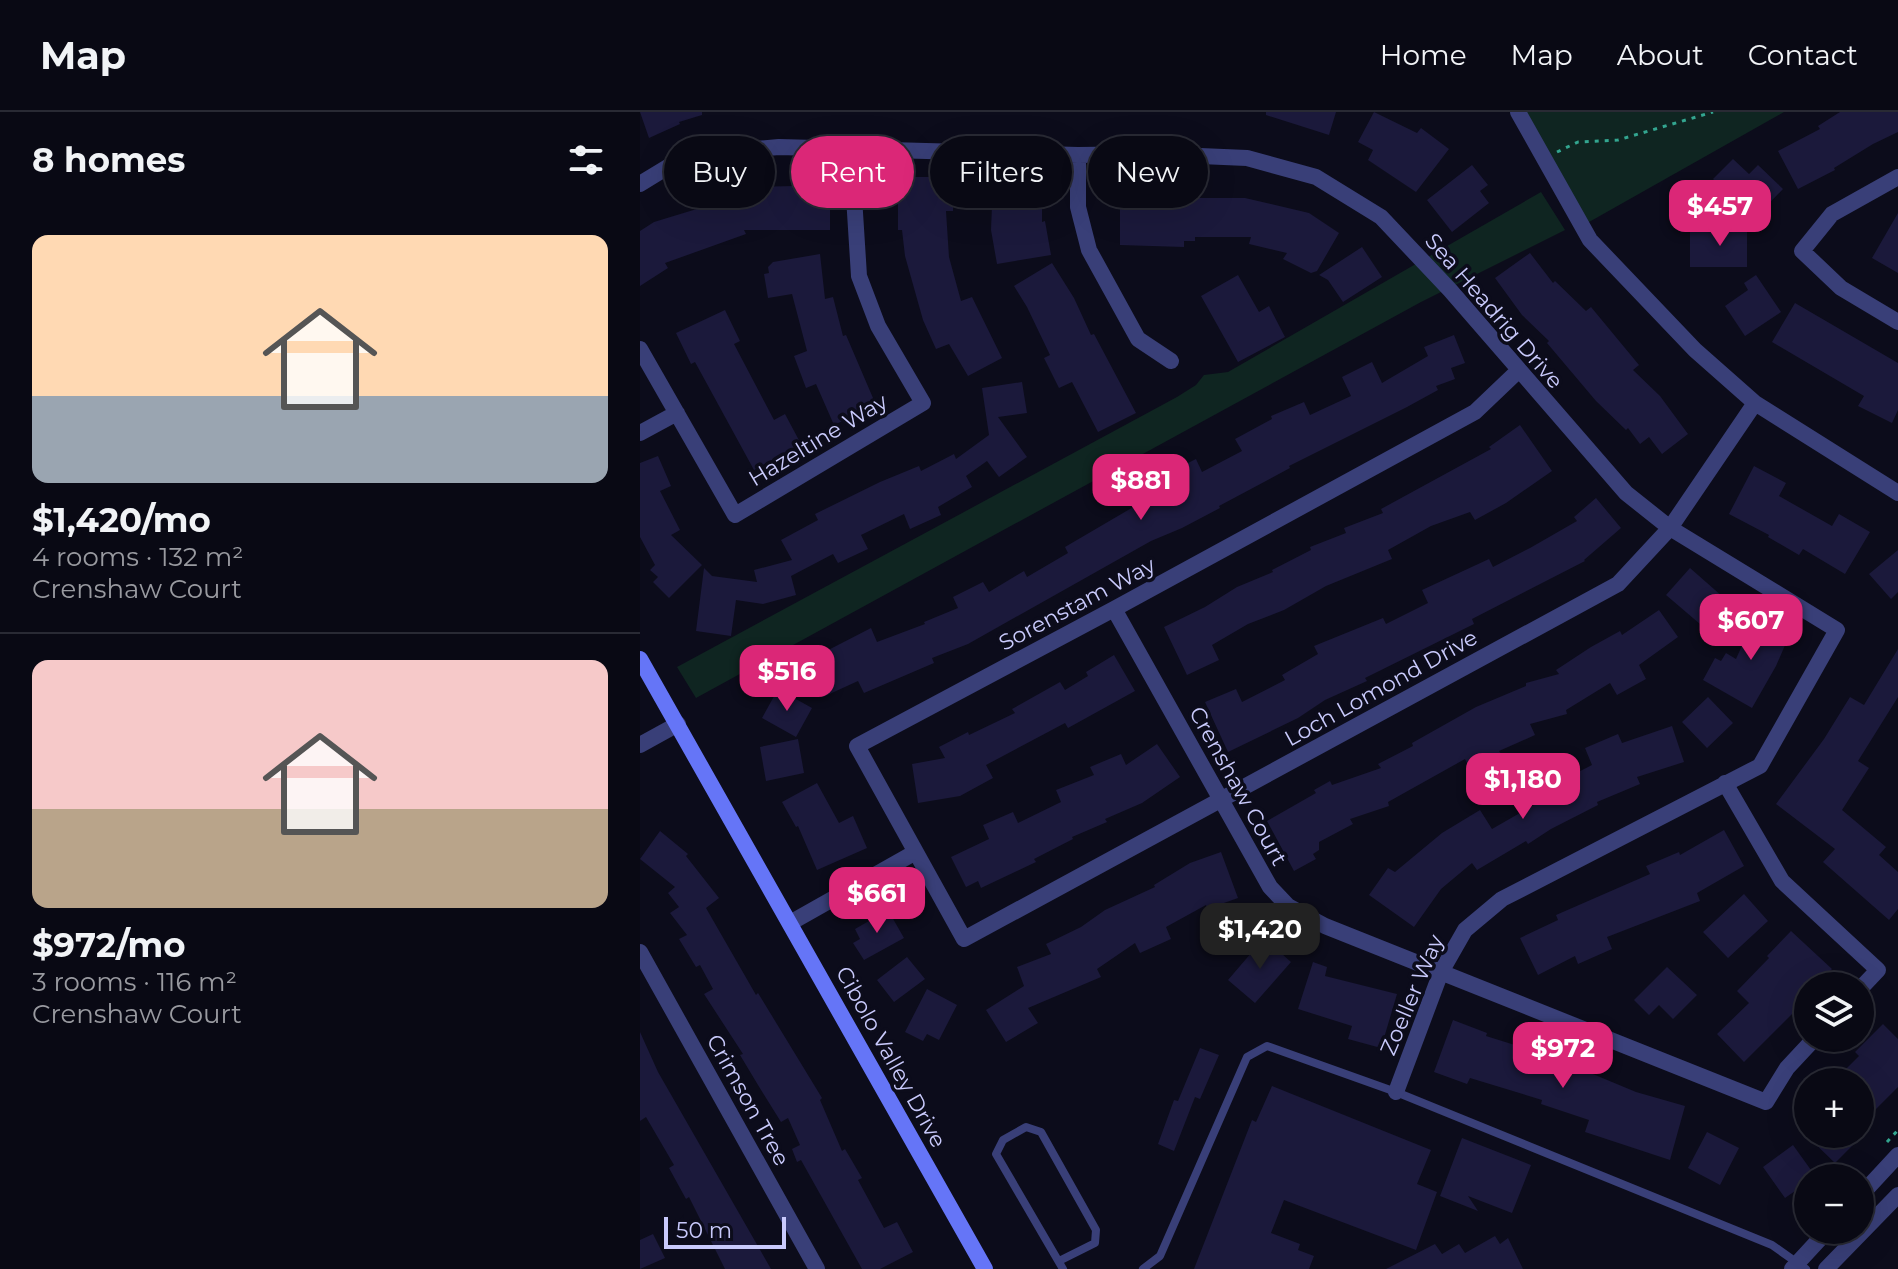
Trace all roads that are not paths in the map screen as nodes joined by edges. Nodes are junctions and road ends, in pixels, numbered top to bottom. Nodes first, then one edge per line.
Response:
1 (1518, 112) edge
2 (791, 147) edge
3 (914, 151) edge
4 (1078, 155) junction
5 (1898, 177) edge
6 (640, 184) edge
7 (855, 208) edge
8 (1898, 322) edge
9 (640, 349) edge
10 (1171, 361) dead end
11 (1518, 371) junction
12 (1755, 403) junction
13 (677, 413) junction
14 (640, 433) edge
15 (1898, 493) edge
16 (1670, 528) junction
17 (1114, 609) junction
18 (1837, 630) joint
19 (640, 659) edge
20 (678, 724) junction
21 (640, 745) edge
22 (1725, 783) junction
23 (1220, 800) junction
24 (914, 853) junction
25 (790, 923) junction
26 (640, 952) edge
27 (1441, 972) junction
28 (1874, 974) edge
29 (1802, 1052) edge
30 (1396, 1092) junction
31 (1898, 1155) edge
32 (1874, 1181) joint
33 (1897, 1199) edge
34 (1817, 1244) edge
35 (1061, 1265) edge
36 (1799, 1267) edge
37 (817, 1269) edge
38 (985, 1269) edge
39 (1143, 1269) edge
40 (1826, 1269) edge

1 - 12 street
2 - 6 street, Sea Headrig Drive
3 - 4 street, Sea Headrig Drive
4 - 10 street
4 - 11 street, Sea Headrig Drive
5 - 8 street
7 - 13 street, Hazeltine Way
9 - 13 street
11 - 16 street, Sea Headrig Drive
11 - 17 street, Sorenstam Way
12 - 15 street
12 - 16 street, Loch Lomond Drive
13 - 14 street
16 - 18 street, Sea Headrig Drive
16 - 23 street, Loch Lomond Drive
17 - 23 street, Crenshaw Court
17 - 24 street, Sorenstam Way
18 - 22 street, Zoeller Way
19 - 20 main road, Cibolo Valley Drive
20 - 21 street
20 - 25 main road, Cibolo Valley Drive
22 - 27 street, Zoeller Way
22 - 28 street
23 - 24 street, Loch Lomond Drive
23 - 27 street, Crenshaw Court
24 - 25 street
25 - 38 main road, Cibolo Valley Drive
26 - 37 street, Crimson Tree
27 - 29 street, Crenshaw Court
27 - 30 street, Zoeller Way
30 - 36 lane
30 - 39 lane
31 - 32 street
32 - 33 lane
33 - 40 street
34 - 36 street
35 - 35 lane

